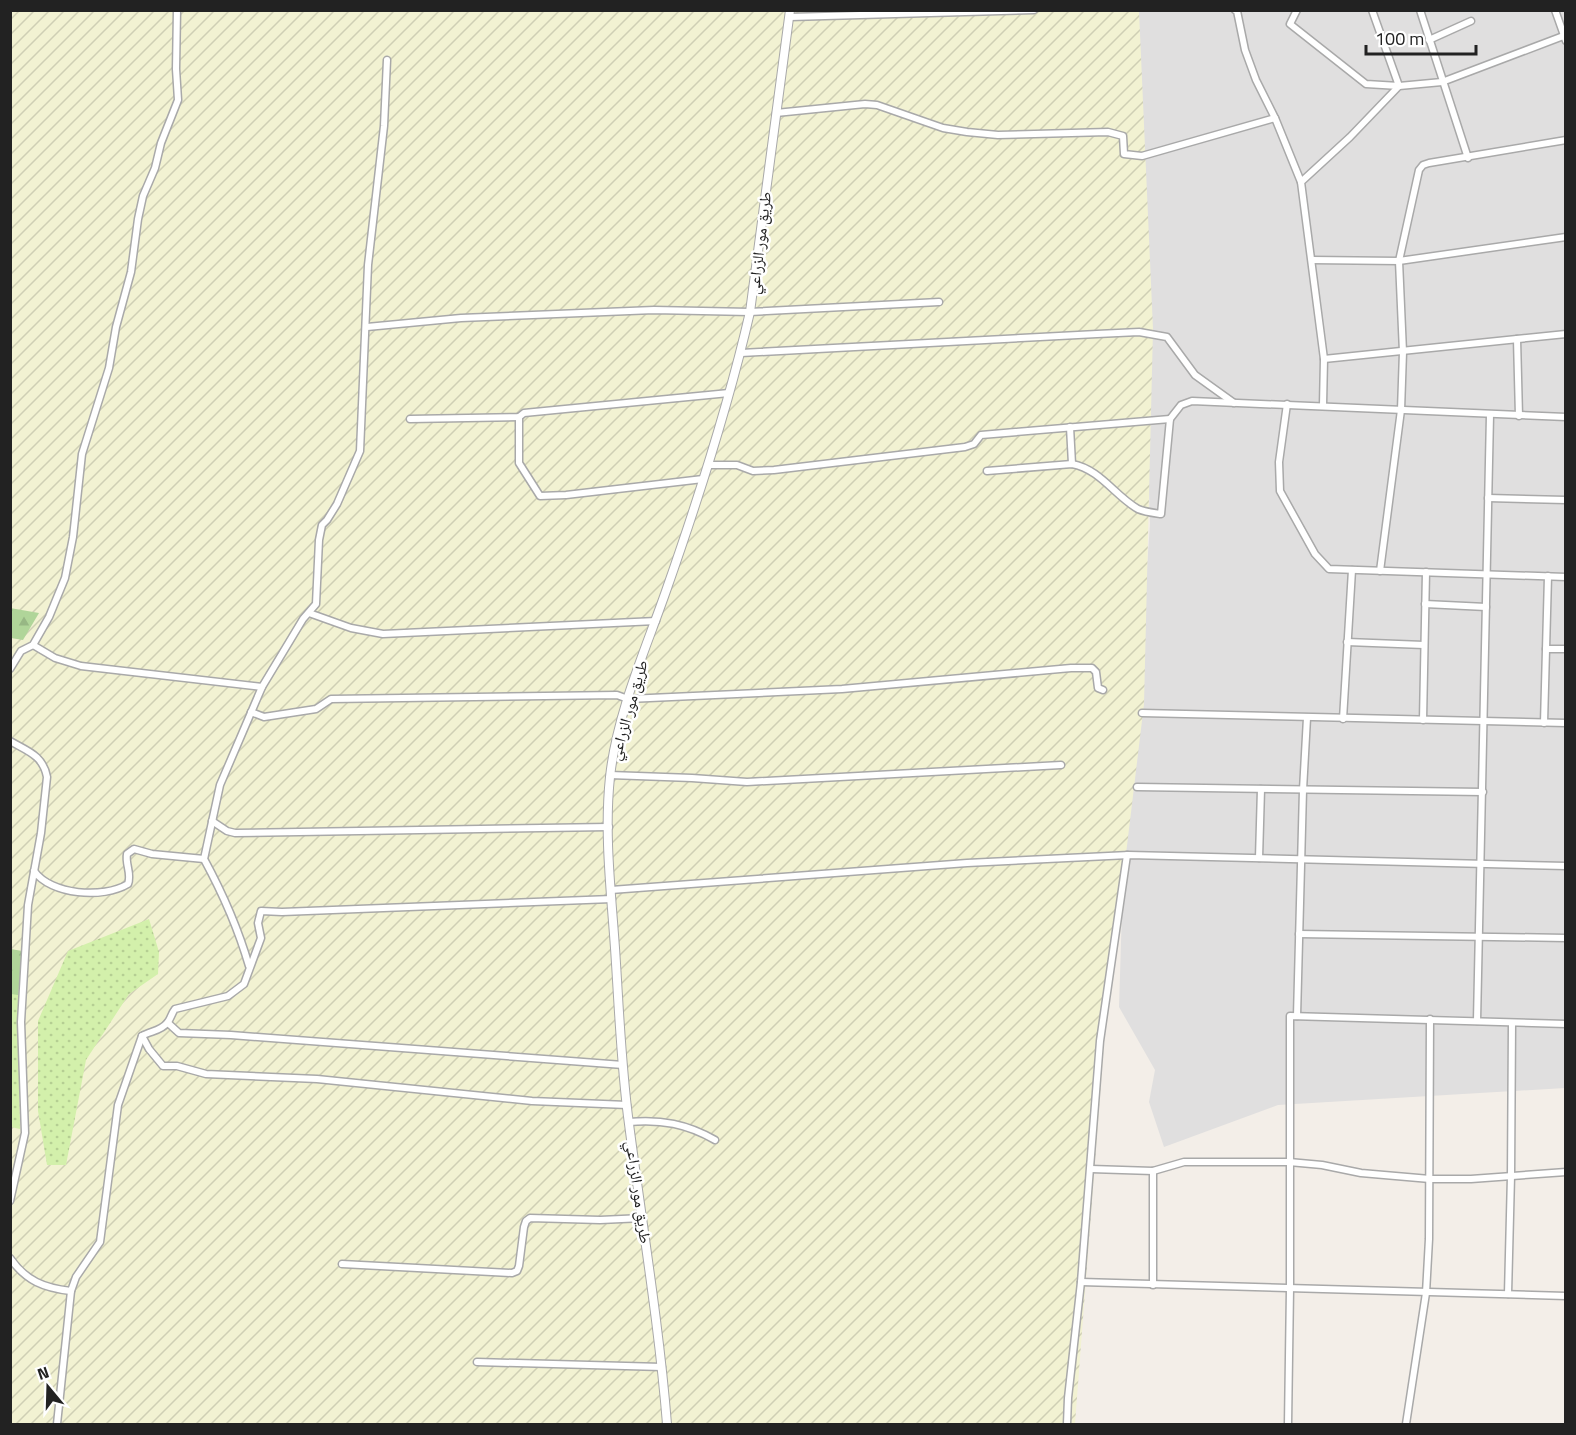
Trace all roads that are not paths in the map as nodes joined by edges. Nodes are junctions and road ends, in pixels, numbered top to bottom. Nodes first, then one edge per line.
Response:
1 (177, 10) edge
2 (1034, 10) edge
3 (1297, 10) edge
4 (1372, 10) edge
5 (1420, 10) edge
6 (1555, 10) edge
7 (1236, 11) edge
8 (790, 14) edge
9 (1472, 21) dead end
10 (1565, 37) edge
11 (1429, 40) junction
12 (387, 60) dead end
13 (1442, 82) junction
14 (1399, 86) junction
15 (776, 113) junction
16 (1275, 118) junction
17 (1566, 140) edge
18 (1468, 158) junction
19 (1301, 182) junction
20 (1566, 237) edge
21 (1312, 260) junction
22 (1399, 261) junction
23 (939, 302) dead end
24 (750, 312) junction
25 (367, 327) junction
26 (1566, 334) edge
27 (1516, 339) junction
28 (1402, 352) junction
29 (741, 353) junction
30 (1324, 359) junction
31 (729, 393) junction
32 (1234, 403) junction
33 (1287, 404) junction
34 (1323, 405) junction
35 (1401, 410) junction
36 (1490, 415) junction
37 (1519, 416) junction
38 (519, 417) junction
39 (1566, 417) edge
40 (410, 419) dead end
41 (1170, 419) junction
42 (1070, 426) junction
43 (1072, 464) junction
44 (708, 465) junction
45 (987, 471) dead end
46 (703, 478) junction
47 (1488, 498) junction
48 (1566, 500) edge
49 (1352, 570) junction
50 (1380, 571) junction
51 (1426, 572) junction
52 (1487, 574) junction
53 (1548, 576) junction
54 (1566, 577) edge
55 (1425, 604) junction
56 (1486, 607) junction
57 (309, 613) junction
58 (656, 621) junction
59 (1347, 642) junction
60 (33, 645) junction
61 (1424, 645) junction
62 (1546, 649) junction
63 (1566, 649) edge
64 (10, 669) edge
65 (262, 687) junction
66 (1103, 690) dead end
67 (628, 699) junction
68 (251, 712) junction
69 (1142, 713) dead end
70 (1307, 718) junction
71 (1343, 718) junction
72 (1423, 720) junction
73 (1484, 722) junction
74 (1545, 723) junction
75 (1566, 723) edge
76 (10, 741) edge
77 (1061, 765) dead end
78 (610, 775) junction
79 (1137, 787) dead end
80 (1261, 789) junction
81 (1303, 790) junction
82 (1483, 792) junction
83 (212, 821) junction
84 (609, 827) junction
85 (1127, 855) junction
86 (1259, 858) junction
87 (204, 859) junction
88 (1301, 859) junction
89 (1481, 863) junction
90 (1566, 866) edge
91 (34, 871) junction
92 (611, 890) junction
93 (612, 899) junction
94 (1299, 934) junction
95 (1478, 937) junction
96 (1566, 939) edge
97 (249, 966) junction
98 (1297, 1016) junction
99 (1430, 1019) junction
100 (1477, 1021) junction
101 (168, 1023) junction
102 (1512, 1023) junction
103 (1566, 1024) edge
104 (142, 1036) junction
105 (623, 1065) junction
106 (627, 1105) junction
107 (629, 1122) junction
108 (715, 1140) dead end
109 (1289, 1162) junction
110 (1091, 1169) junction
111 (1153, 1171) junction
112 (1566, 1172) edge
113 (1511, 1176) junction
114 (1430, 1179) junction
115 (10, 1201) edge
116 (643, 1218) junction
117 (10, 1258) edge
118 (342, 1264) dead end
119 (1081, 1282) junction
120 (1153, 1285) junction
121 (1290, 1289) junction
122 (71, 1291) junction
123 (1426, 1293) junction
124 (1508, 1294) junction
125 (1566, 1296) edge
126 (477, 1362) dead end
127 (662, 1367) junction
128 (57, 1425) edge
129 (667, 1425) edge
130 (1067, 1425) edge
131 (1288, 1425) edge
132 (1406, 1425) edge

1 - 60 street
2 - 8 street
3 - 14 street
4 - 14 street
5 - 11 street
6 - 10 street
7 - 16 street
8 - 15 street, طريق مور الزراعي
9 - 11 street
10 - 13 street
11 - 13 street
12 - 25 street
13 - 14 street
13 - 18 street
14 - 19 street
15 - 16 street
15 - 24 street, طريق مور الزراعي
16 - 19 street
17 - 18 street
18 - 22 street
19 - 21 street
20 - 22 street
21 - 22 street
21 - 30 street
22 - 28 street
23 - 24 street
24 - 25 street
24 - 29 street, طريق مور الزراعي
25 - 57 street
26 - 27 street
27 - 28 street
27 - 37 street
28 - 30 street
28 - 35 street
29 - 31 street, طريق مور الزراعي
29 - 32 street
30 - 34 street
31 - 38 street
31 - 44 street, طريق مور الزراعي
32 - 33 street
32 - 41 street
33 - 34 street
33 - 49 street
34 - 35 street
35 - 36 street
35 - 50 street
36 - 37 street
36 - 47 street
37 - 39 street
38 - 40 street
38 - 46 street
41 - 42 street
41 - 43 street
42 - 43 street
42 - 44 street
43 - 45 street
44 - 46 street, طريق مور الزراعي
46 - 58 street, طريق مور الزراعي
47 - 48 street
47 - 52 street
49 - 50 street
49 - 59 street
50 - 51 street
51 - 52 street
51 - 55 street
52 - 53 street
52 - 56 street
53 - 54 street
53 - 62 street
55 - 56 street
55 - 61 street
56 - 73 street
57 - 58 street
57 - 65 street
58 - 67 street, طريق مور الزراعي
59 - 61 street
59 - 71 street
60 - 64 street
60 - 65 street
61 - 72 street
62 - 63 street
62 - 74 street
65 - 68 street
66 - 67 street
67 - 68 street
67 - 78 street, طريق مور الزراعي
68 - 83 street
69 - 70 street
70 - 71 street
70 - 81 street
71 - 72 street
72 - 73 street
73 - 74 street
73 - 82 street
74 - 75 street
76 - 91 street
77 - 78 street
78 - 84 street, طريق مور الزراعي
79 - 80 street
80 - 81 street
80 - 86 street
81 - 82 street
81 - 88 street
82 - 89 street
83 - 84 street
83 - 87 street
84 - 92 street, طريق مور الزراعي
85 - 86 street
85 - 92 street
85 - 110 street
86 - 88 street
87 - 91 street
87 - 97 street
88 - 89 street
88 - 94 street
89 - 90 street
89 - 95 street
91 - 115 street
92 - 93 street, طريق مور الزراعي
93 - 97 street
93 - 105 street, طريق مور الزراعي
94 - 95 street
94 - 98 street
95 - 96 street
95 - 100 street
97 - 101 street
98 - 99 street
98 - 109 street
99 - 100 street
99 - 114 street
100 - 102 street
101 - 104 street
101 - 105 street
102 - 103 street
102 - 113 street
104 - 106 street
104 - 122 street
105 - 106 street, طريق مور الزراعي
106 - 107 street, طريق مور الزراعي
107 - 108 street
107 - 116 street, طريق مور الزراعي
109 - 111 street
109 - 114 street
109 - 121 street
110 - 111 street
110 - 119 street
111 - 120 street
112 - 113 street
113 - 114 street
113 - 124 street
114 - 123 street
116 - 118 street
116 - 127 street, طريق مور الزراعي
117 - 122 street
119 - 120 street
119 - 130 street
120 - 121 street
121 - 123 street
121 - 131 street
122 - 128 street
123 - 124 street
123 - 132 street
124 - 125 street
126 - 127 street
127 - 129 street, طريق مور الزراعي

